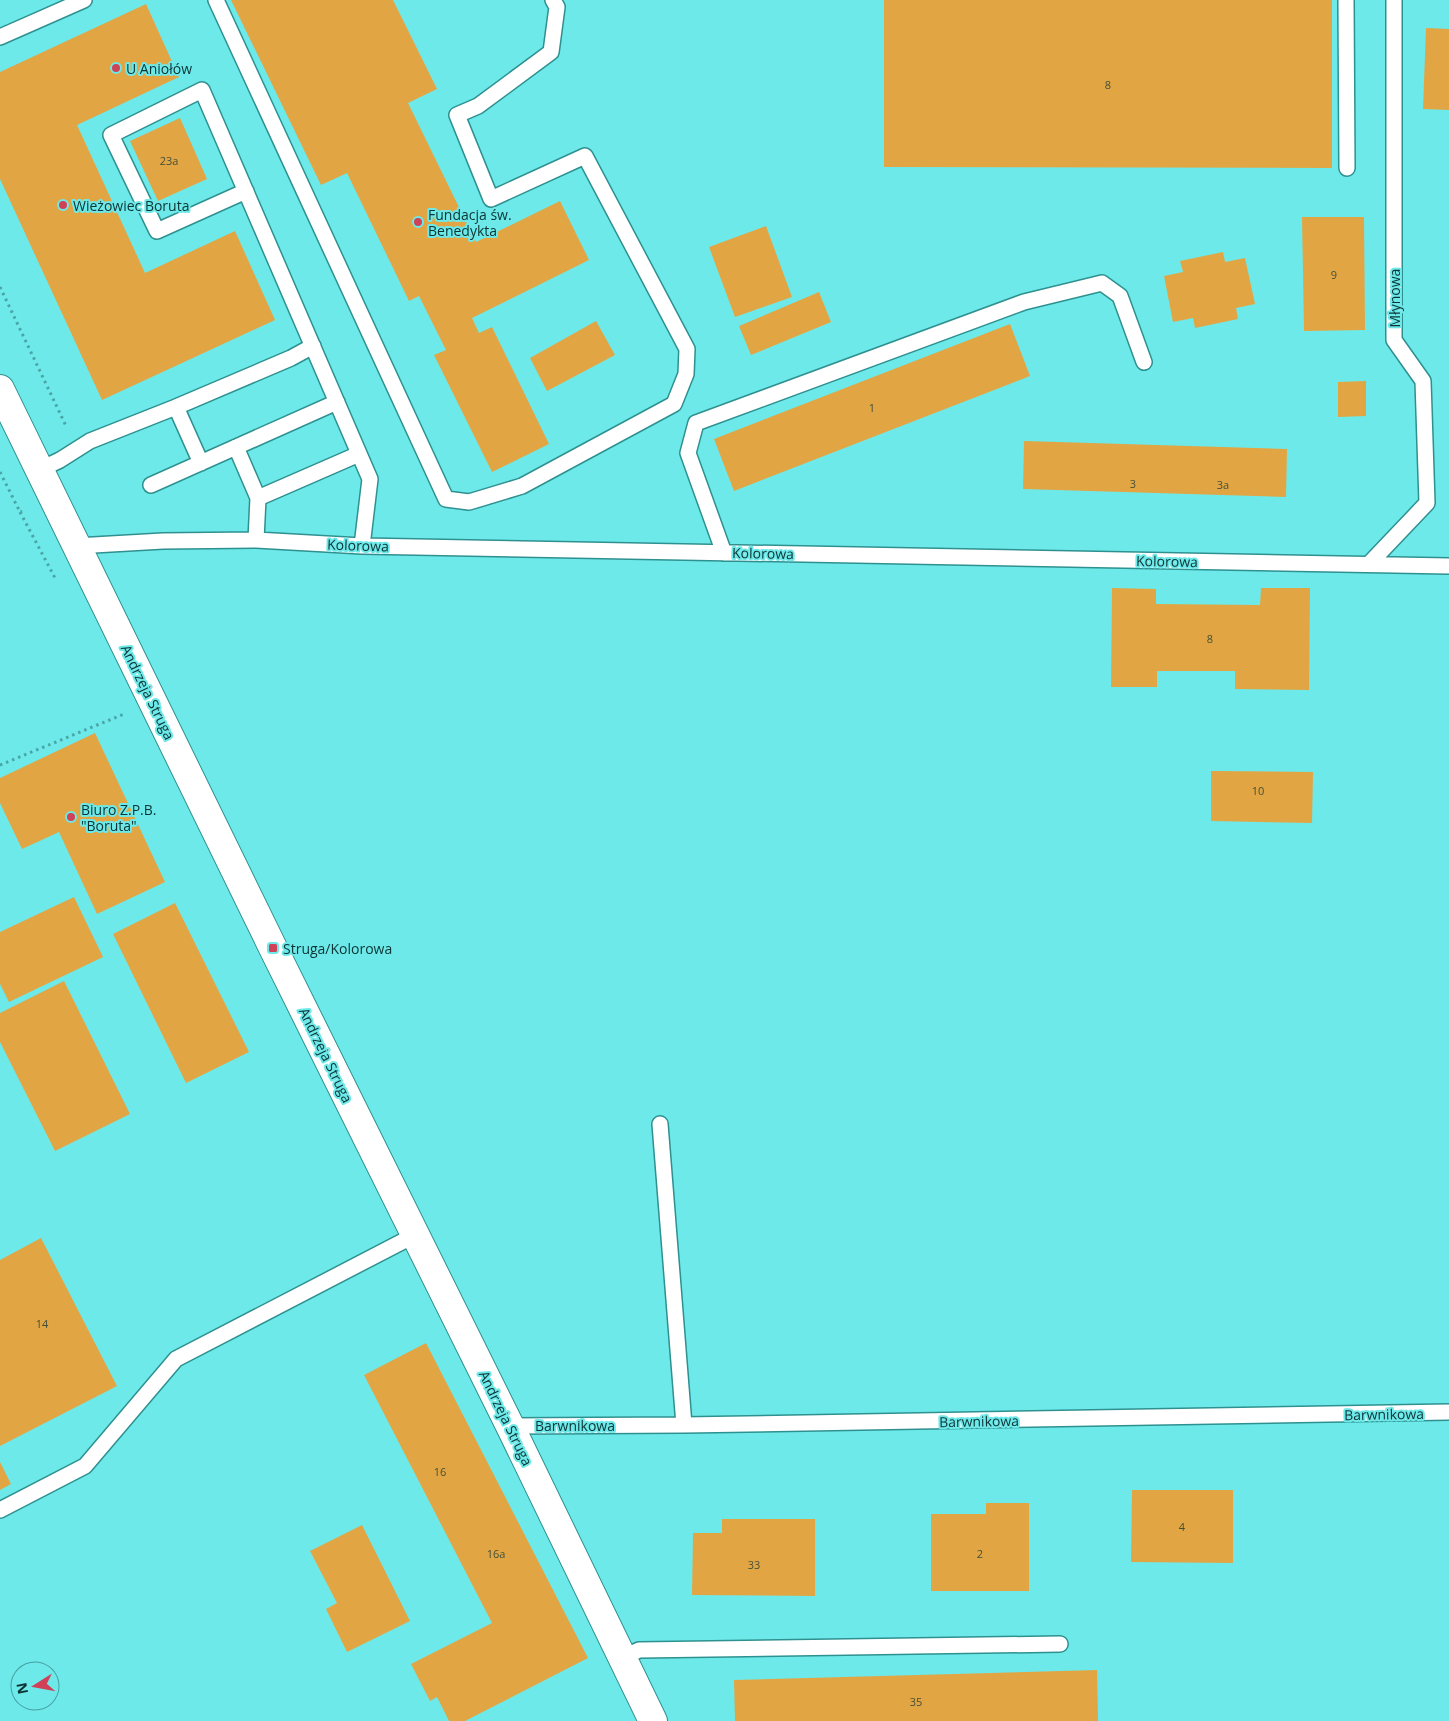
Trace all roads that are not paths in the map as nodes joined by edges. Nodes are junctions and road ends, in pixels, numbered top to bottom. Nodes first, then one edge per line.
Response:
1 (84, 0) edge
2 (216, 0) edge
3 (553, 0) edge
4 (1346, 0) edge
5 (1394, 0) edge
6 (0, 36) edge
7 (1347, 168) dead end
8 (246, 191) junction
9 (313, 346) junction
10 (1144, 362) dead end
11 (0, 389) edge
12 (337, 402) junction
13 (176, 407) junction
14 (236, 447) junction
15 (359, 454) junction
16 (201, 463) junction
17 (39, 470) junction
18 (151, 485) dead end
19 (258, 498) junction
20 (256, 540) junction
21 (76, 546) junction
22 (362, 546) junction
23 (724, 553) junction
24 (1369, 564) junction
25 (1449, 566) edge
26 (660, 1124) dead end
27 (415, 1235) junction
28 (1449, 1412) edge
29 (684, 1425) junction
30 (510, 1426) junction
31 (0, 1510) edge
32 (1060, 1644) dead end
33 (622, 1658) junction
34 (653, 1721) edge

1 - 6 lane
2 - 3 lane
4 - 7 lane
5 - 24 lane, Młynowa
8 - 8 lane
8 - 9 lane
9 - 12 lane
9 - 13 lane
10 - 23 lane
11 - 17 street, Andrzeja Struga
12 - 14 lane
12 - 15 lane
13 - 16 lane
13 - 17 lane
14 - 16 lane
14 - 19 lane
15 - 19 lane
15 - 22 lane
16 - 18 lane
17 - 21 street, Andrzeja Struga
19 - 20 lane
20 - 21 lane, Kolorowa
20 - 22 lane, Kolorowa
21 - 27 street, Andrzeja Struga
22 - 23 lane, Kolorowa
23 - 24 lane, Kolorowa
24 - 25 lane, Kolorowa
26 - 29 lane
27 - 30 street, Andrzeja Struga
27 - 31 lane
28 - 29 lane, Barwnikowa
29 - 30 lane, Barwnikowa
30 - 33 street, Andrzeja Struga
32 - 33 lane
33 - 34 street, Andrzeja Struga

